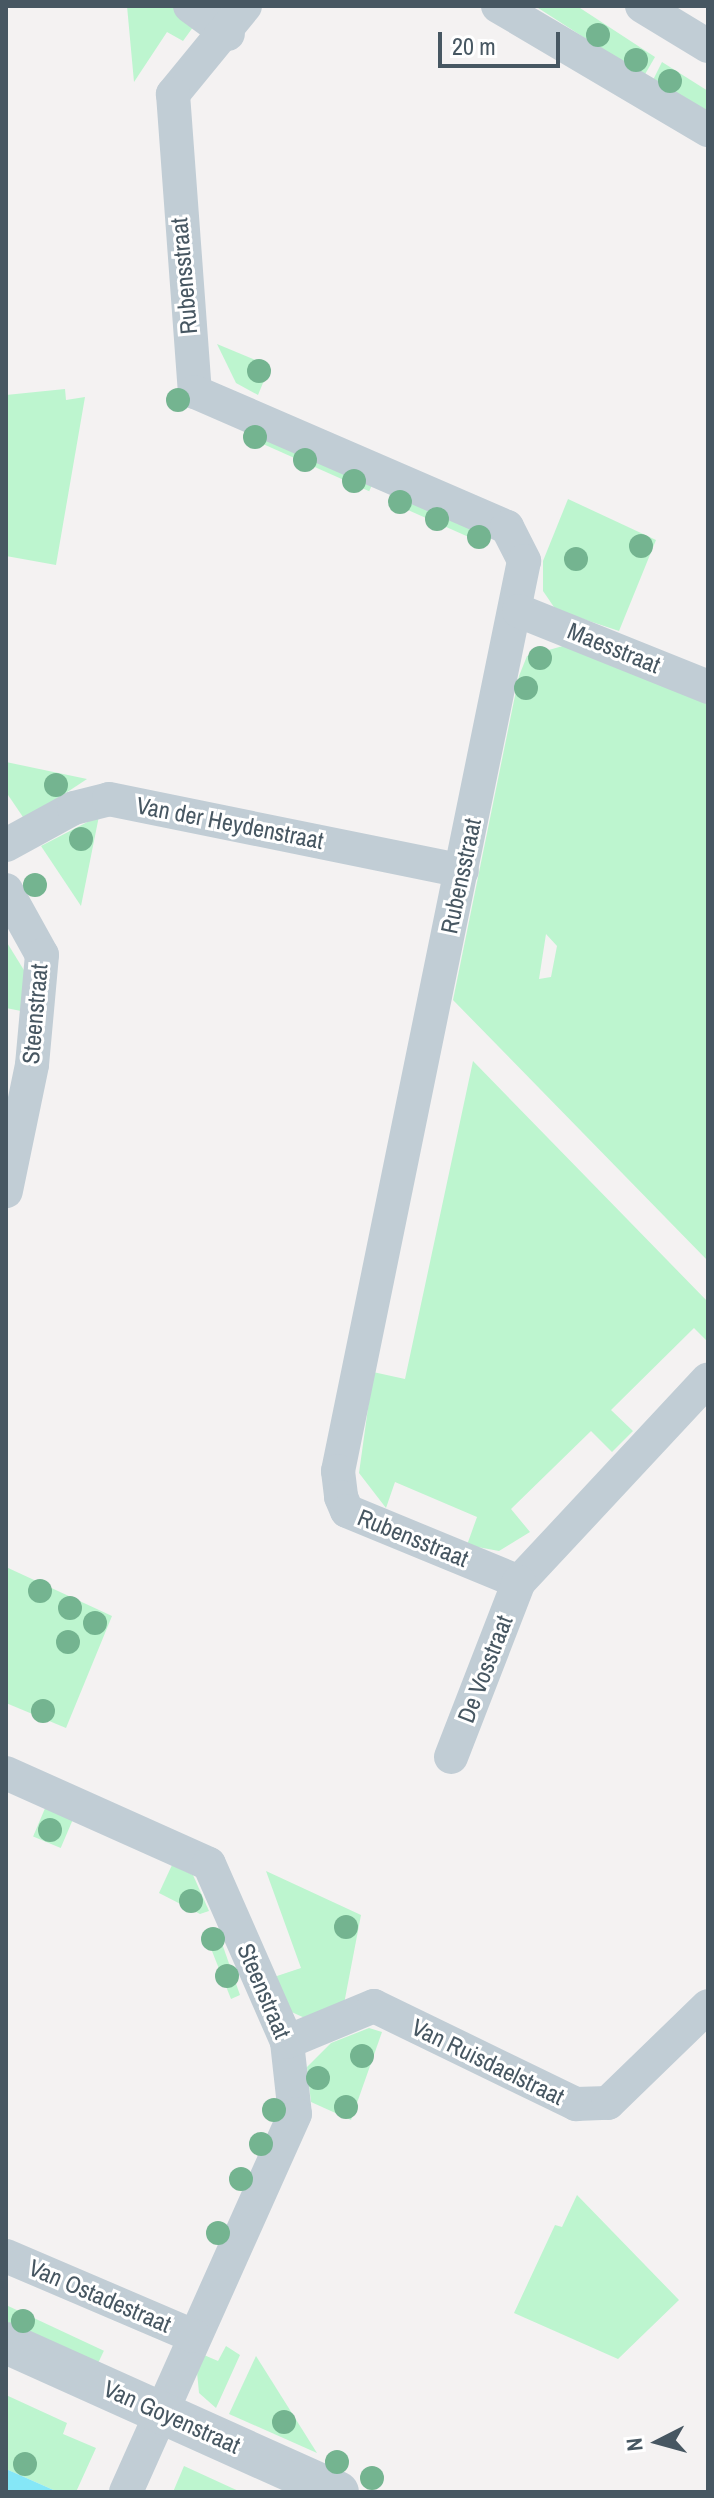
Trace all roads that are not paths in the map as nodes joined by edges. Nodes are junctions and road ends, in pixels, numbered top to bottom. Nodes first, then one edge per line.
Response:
1 (190, 6) edge
2 (498, 6) edge
3 (642, 6) edge
4 (237, 20) edge
5 (708, 46) edge
6 (708, 130) edge
7 (519, 611) junction
8 (708, 687) edge
9 (6, 845) edge
10 (462, 871) junction
11 (6, 890) edge
12 (6, 1191) edge
13 (708, 1379) edge
14 (519, 1582) junction
15 (451, 1757) dead end
16 (6, 1773) edge
17 (708, 2006) edge
18 (287, 2042) junction
19 (6, 2256) edge
20 (194, 2336) junction
21 (6, 2343) edge
22 (157, 2412) junction
23 (126, 2492) edge
24 (338, 2492) edge

1 - 4 street
2 - 6 street
3 - 5 street
4 - 7 street, Rubensstraat
7 - 8 street, Maesstraat
7 - 10 street, Rubensstraat
9 - 10 street, Van der Heydenstraat
10 - 14 street, Rubensstraat
11 - 12 street, Steenstraat
13 - 14 street
14 - 15 street, De Vosstraat
16 - 18 street, Steenstraat
17 - 18 street, Van Ruisdaelstraat
18 - 20 street, Steenstraat
19 - 20 street, Van Ostadestraat
20 - 22 street, Steenstraat
21 - 22 street, Van Goyenstraat
22 - 23 street, Steenstraat
22 - 24 street, Van Goyenstraat

